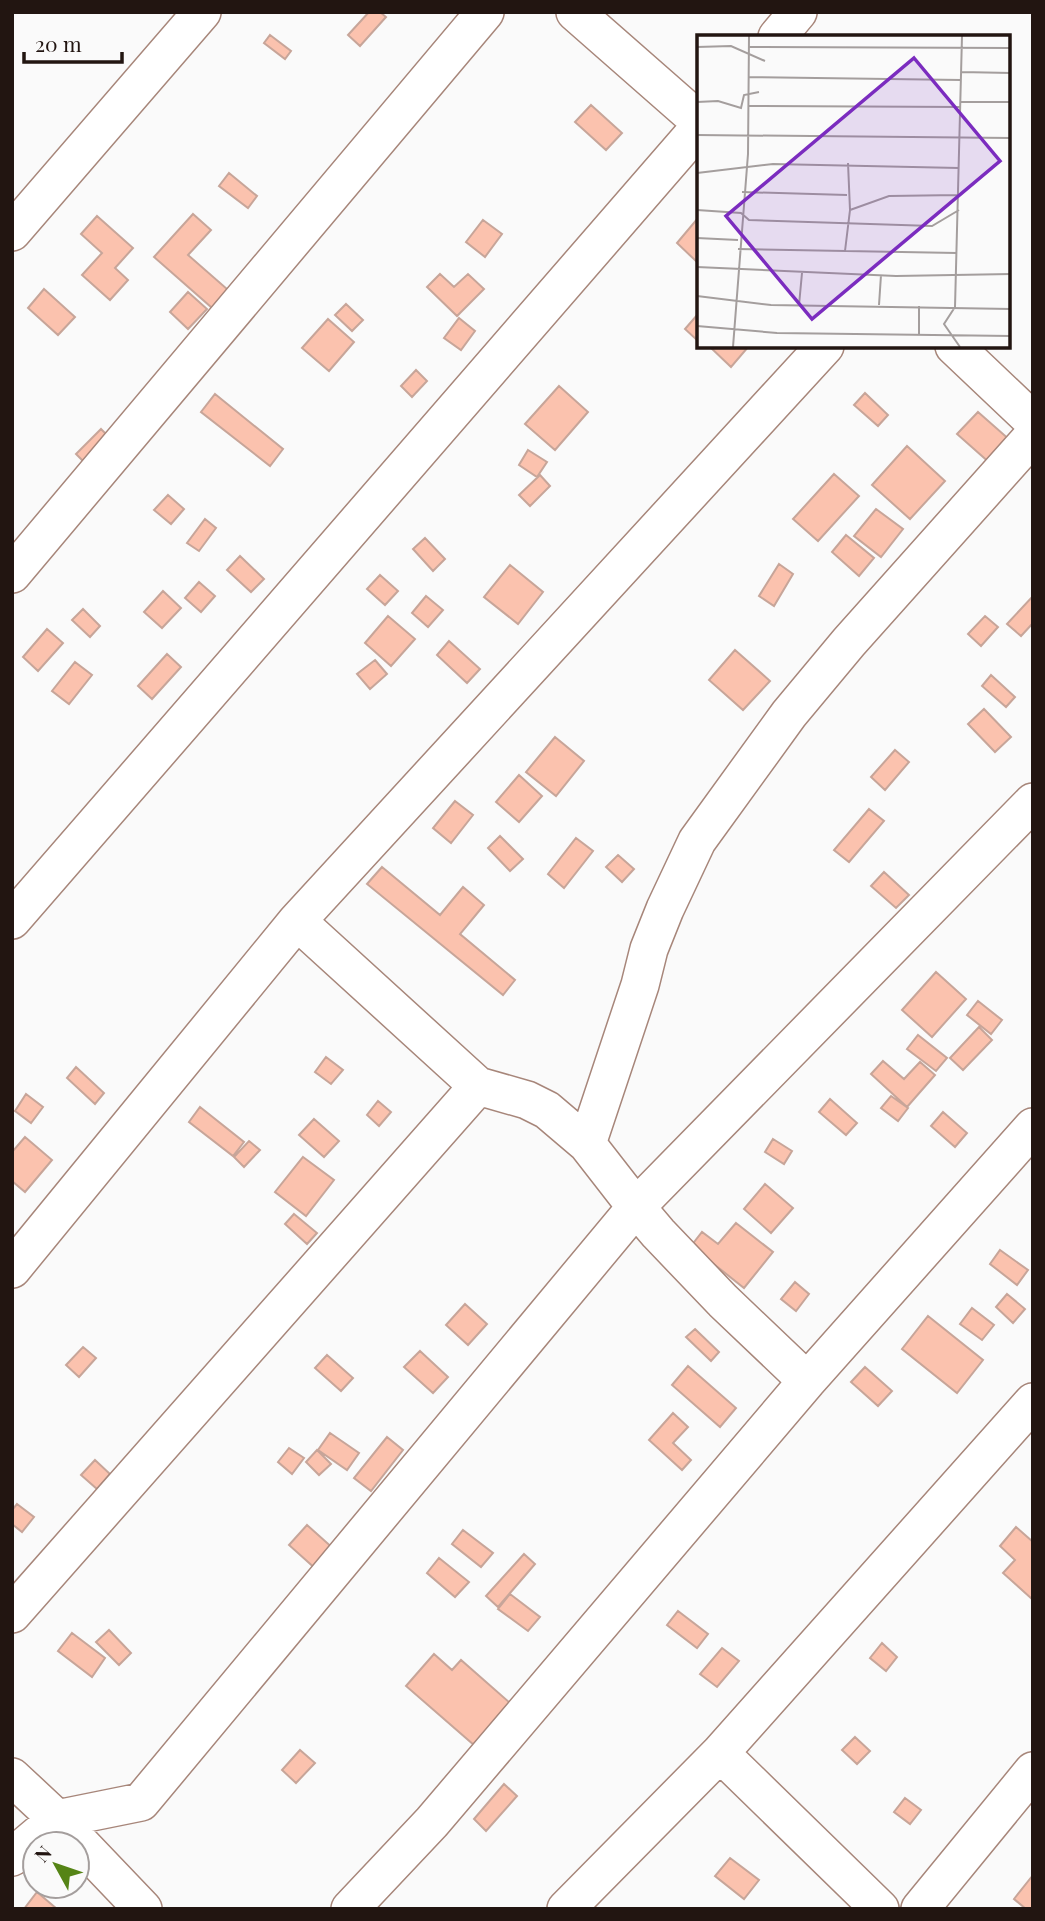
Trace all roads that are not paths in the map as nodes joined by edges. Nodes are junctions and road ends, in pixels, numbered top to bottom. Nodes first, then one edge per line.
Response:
1 (202, 12) edge
2 (485, 12) edge
3 (575, 12) edge
4 (798, 12) edge
5 (779, 35) edge
6 (697, 119) edge
7 (697, 131) edge
8 (12, 232) edge
9 (823, 348) edge
10 (956, 348) edge
11 (1033, 421) edge
12 (1033, 436) edge
13 (12, 574) edge
14 (1033, 802) edge
15 (12, 919) edge
16 (297, 921) junction
17 (478, 1086) junction
18 (1033, 1127) edge
19 (587, 1144) junction
20 (635, 1207) junction
21 (12, 1269) edge
22 (807, 1381) junction
23 (1033, 1402) edge
24 (12, 1614) edge
25 (720, 1753) junction
26 (1033, 1771) edge
27 (12, 1777) edge
28 (57, 1819) junction
29 (12, 1857) edge
30 (143, 1909) edge
31 (350, 1909) edge
32 (566, 1909) edge
33 (880, 1909) edge
34 (920, 1909) edge

1 - 8 street
2 - 13 street
3 - 6 street
4 - 5 street
7 - 15 street
9 - 16 street
10 - 11 street
12 - 19 street
14 - 20 street
16 - 17 street
16 - 21 street
17 - 19 street
17 - 24 street
18 - 22 street
19 - 20 street
20 - 22 street
20 - 28 street
22 - 31 street
23 - 25 street
25 - 32 street
25 - 33 street
26 - 34 street
27 - 28 street
28 - 29 street
28 - 30 street

